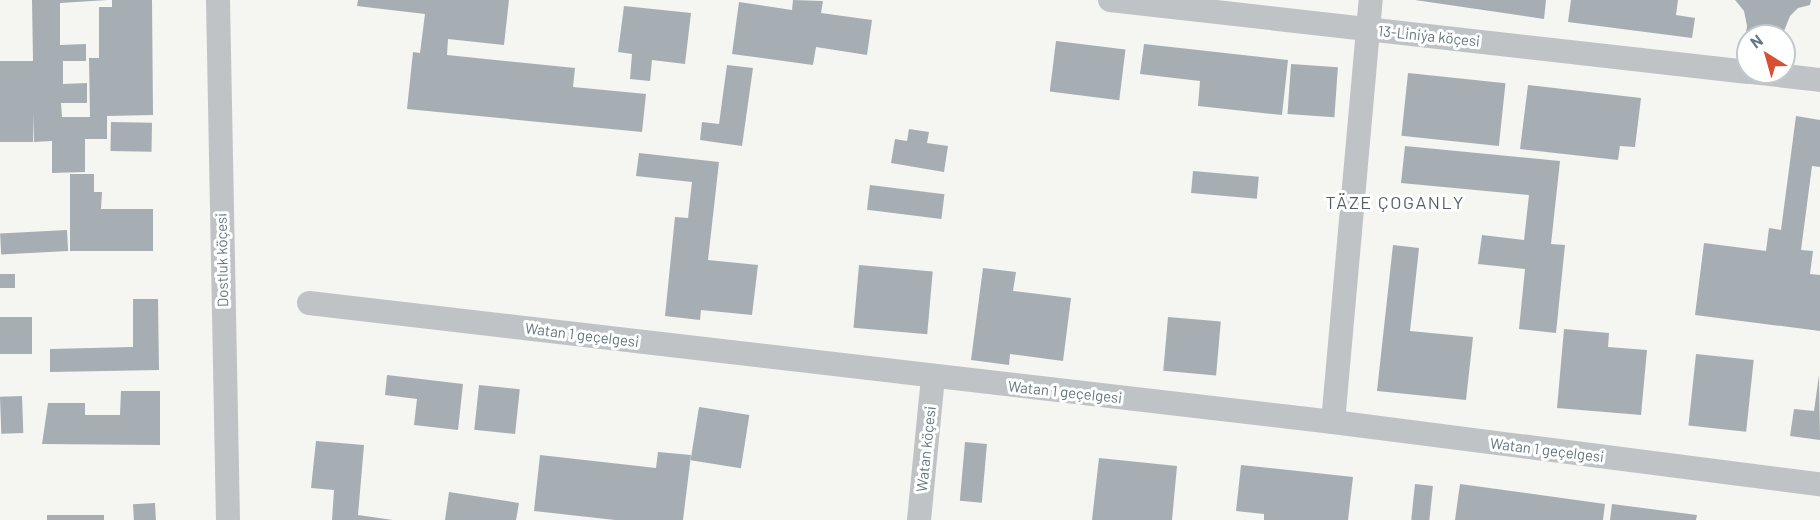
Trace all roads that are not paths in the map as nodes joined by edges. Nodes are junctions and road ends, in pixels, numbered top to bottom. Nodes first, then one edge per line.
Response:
1 (218, 0) edge
2 (1110, 0) edge
3 (1371, 0) edge
4 (1367, 29) junction
5 (1736, 70) edge
6 (1796, 77) edge
7 (1820, 80) edge
8 (309, 303) dead end
9 (933, 377) junction
10 (1333, 422) junction
11 (1820, 484) edge
12 (228, 520) edge
13 (919, 520) edge

1 - 12 street, Dostluk köçesi
2 - 4 street, 13-Liniýa köçesi
3 - 4 street
4 - 5 street, 13-Liniýa köçesi
4 - 10 street
6 - 7 street, 13-Liniýa köçesi
8 - 9 street, Watan 1 geçelgesi
9 - 10 street, Watan 1 geçelgesi
9 - 13 street, Watan köçesi
10 - 11 street, Watan 1 geçelgesi

